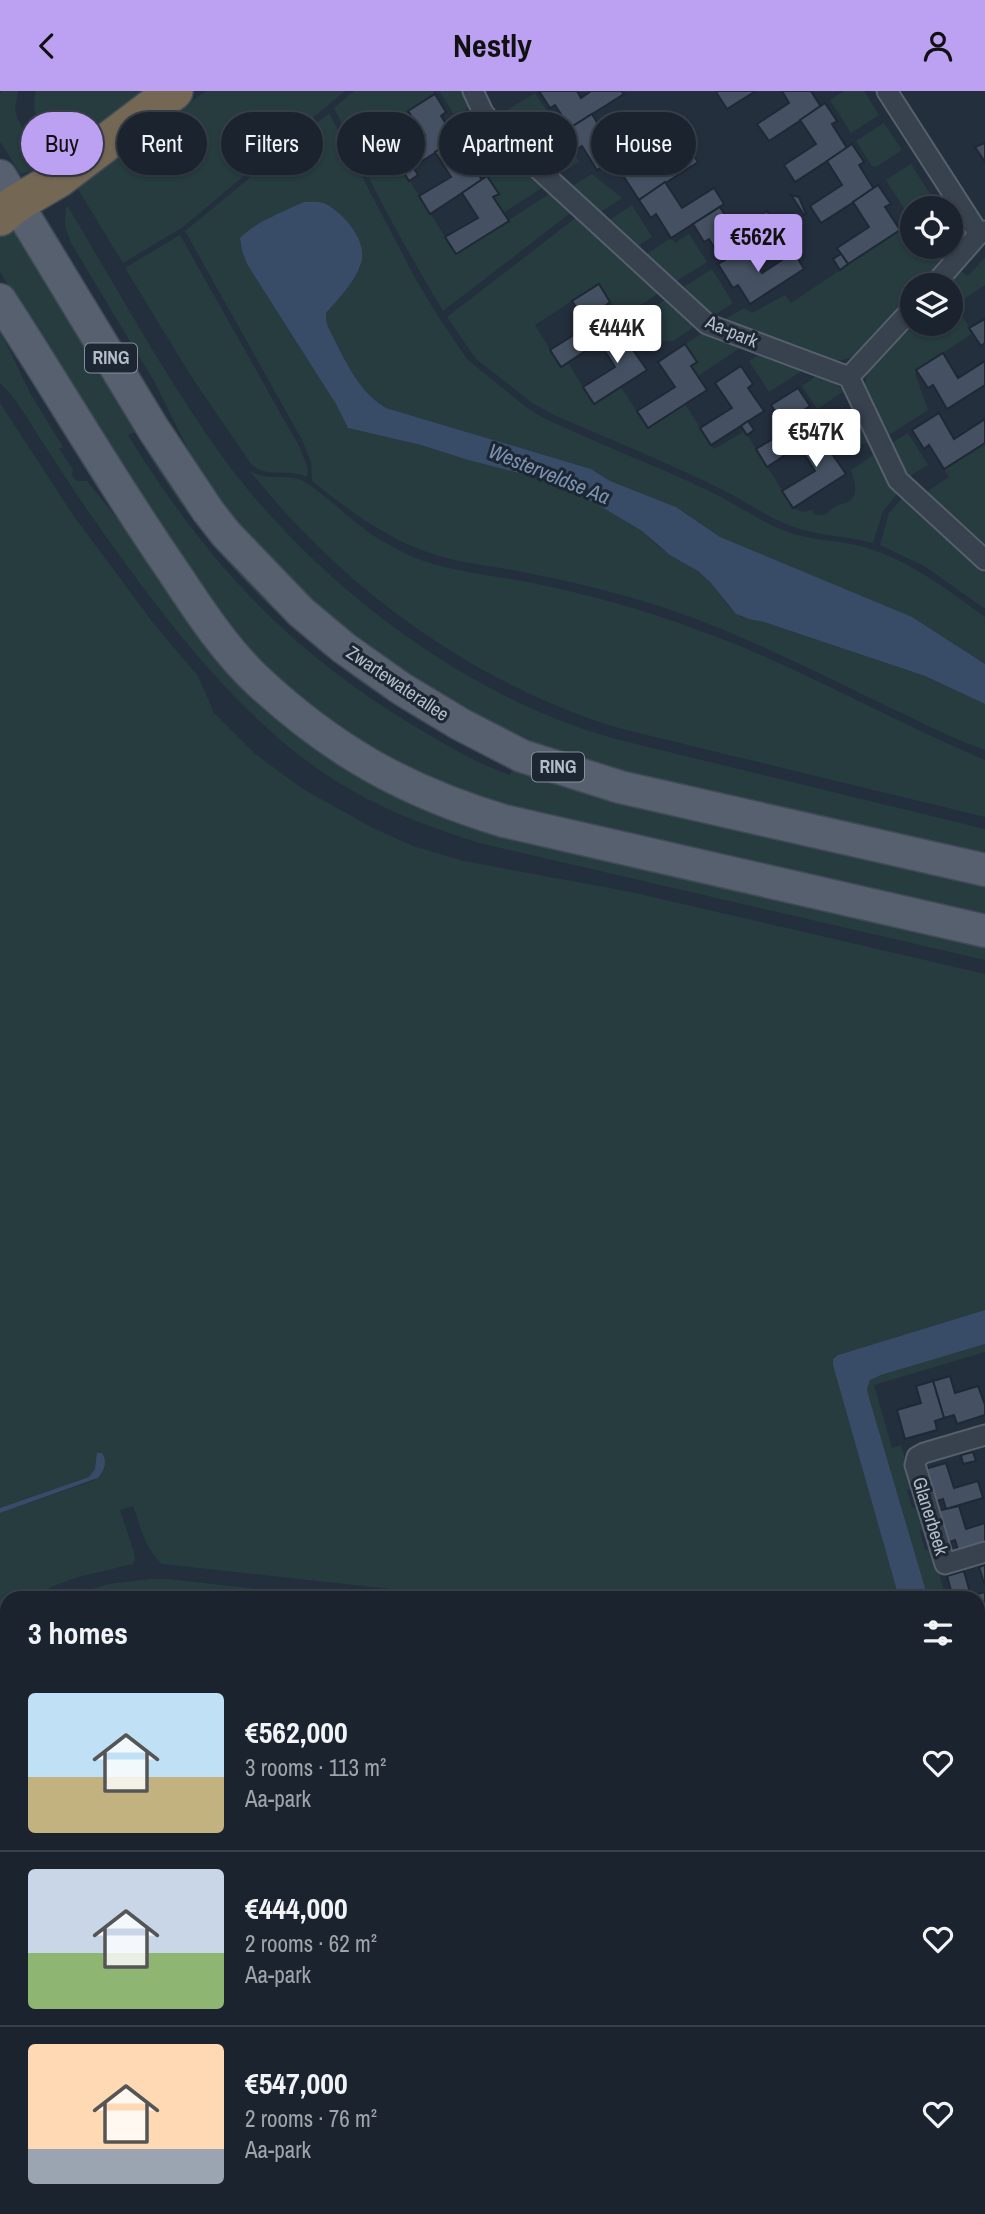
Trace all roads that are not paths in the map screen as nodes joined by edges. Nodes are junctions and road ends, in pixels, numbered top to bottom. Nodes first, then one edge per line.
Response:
1 (174, 91) edge
2 (473, 91) edge
3 (887, 91) edge
4 (4, 200) edge
5 (982, 233) edge
6 (945, 273) edge
7 (0, 300) edge
8 (900, 322) edge
9 (849, 377) junction
10 (985, 560) edge
11 (985, 870) edge
12 (985, 931) edge
13 (985, 1435) edge
14 (985, 1552) edge

1 - 4 highway
2 - 9 street, Aa-park
3 - 5 street
4 - 11 main road, Zwartewaterallee / RING
5 - 6 street
7 - 12 main road
8 - 9 street
9 - 10 street
13 - 14 street, Glanerbeek

